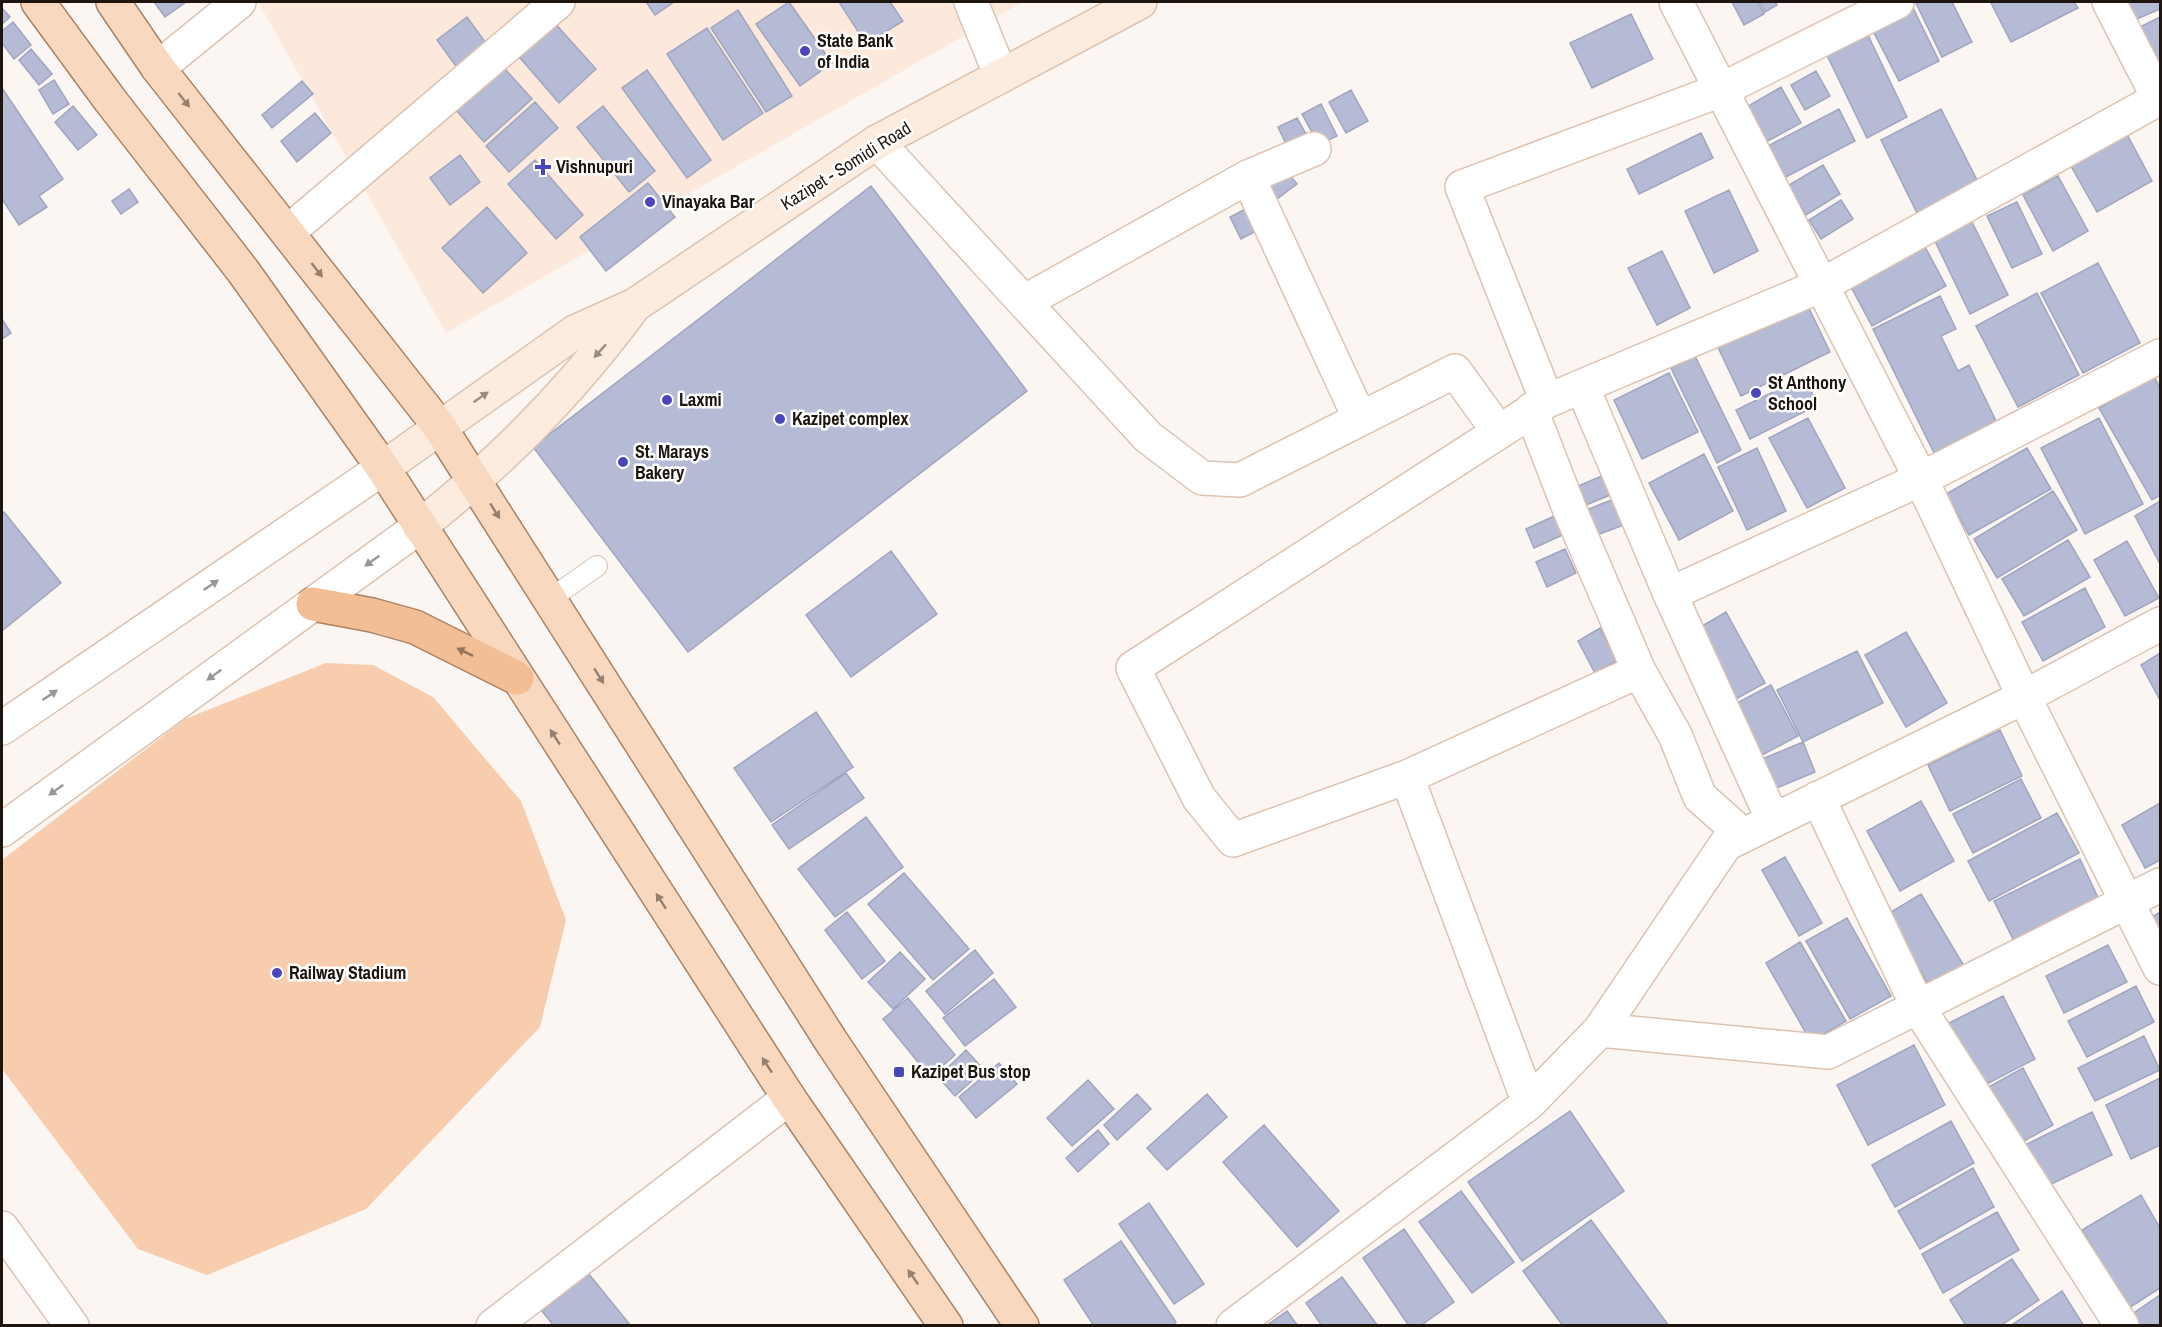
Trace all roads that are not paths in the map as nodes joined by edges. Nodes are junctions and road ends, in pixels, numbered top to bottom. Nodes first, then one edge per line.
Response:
1 (38, 2) edge
2 (113, 2) edge
3 (239, 2) edge
4 (558, 2) edge
5 (971, 2) edge
6 (1140, 2) edge
7 (1676, 2) edge
8 (1898, 2) edge
9 (2109, 2) edge
10 (158, 68) junction
11 (1001, 76) junction
12 (1721, 90) junction
13 (2160, 99) edge
14 (878, 142) junction
15 (1314, 149) dead end
16 (1248, 177) junction
17 (288, 232) junction
18 (1822, 285) junction
19 (1024, 302) junction
20 (635, 305) junction
21 (2160, 356) edge
22 (1582, 386) junction
23 (1539, 406) junction
24 (1360, 419) junction
25 (439, 426) junction
26 (1499, 432) junction
27 (383, 468) junction
28 (1922, 479) junction
29 (476, 482) junction
30 (419, 526) junction
31 (597, 566) dead end
32 (1670, 594) junction
33 (550, 599) junction
34 (313, 604) junction
35 (2160, 624) edge
36 (1639, 671) junction
37 (517, 678) junction
38 (2024, 697) junction
39 (2, 728) edge
40 (1407, 777) junction
41 (1818, 798) junction
42 (1773, 820) junction
43 (2, 830) edge
44 (1743, 835) junction
45 (2160, 885) edge
46 (2127, 903) junction
47 (2160, 968) edge
48 (1918, 1007) junction
49 (1600, 1030) junction
50 (789, 1098) junction
51 (1529, 1103) junction
52 (2, 1228) edge
53 (72, 1326) edge
54 (493, 1326) edge
55 (946, 1326) edge
56 (1022, 1326) edge
57 (1233, 1326) edge
58 (2121, 1326) edge

1 - 27 main road
2 - 10 main road
3 - 10 street
4 - 17 street
5 - 11 street
6 - 11 street, Kazipet - Somidi Road
7 - 12 street
8 - 12 street
9 - 13 street
10 -> 17 main road
11 - 14 street, Kazipet - Somidi Road
12 - 18 street
12 - 23 street
13 - 18 street
14 - 19 street
14 - 20 street, Kazipet - Somidi Road
15 - 16 street
16 - 19 street
16 - 24 street
17 -> 25 main road
18 - 22 street
18 - 28 street
19 - 24 street
25 -> 20 street, Kazipet - Somidi Road
20 -> 29 street
21 - 28 street
22 - 23 street
22 - 32 street
23 - 26 street
23 - 36 street
24 - 26 street
25 - 27 street, Kazipet - Somidi Road
25 - 29 main road
26 - 40 street
27 - 30 main road
39 -> 27 street
28 - 32 street
28 - 38 street
29 - 30 street
29 -> 33 main road
30 -> 34 street
30 - 37 main road
31 - 33 lane
32 - 42 street
33 -> 56 main road
37 -> 34 highway
34 -> 43 street
35 - 38 street
36 - 40 street
36 - 44 street
50 -> 37 main road
38 - 41 street
38 - 46 street
40 - 51 street
41 - 42 street
41 - 48 street
42 - 44 street
44 - 49 street
45 - 46 street
46 - 47 street
46 - 48 street
48 - 49 street
48 - 58 street
49 - 51 street
50 - 54 street
55 -> 50 main road
51 - 57 street
52 - 53 street

